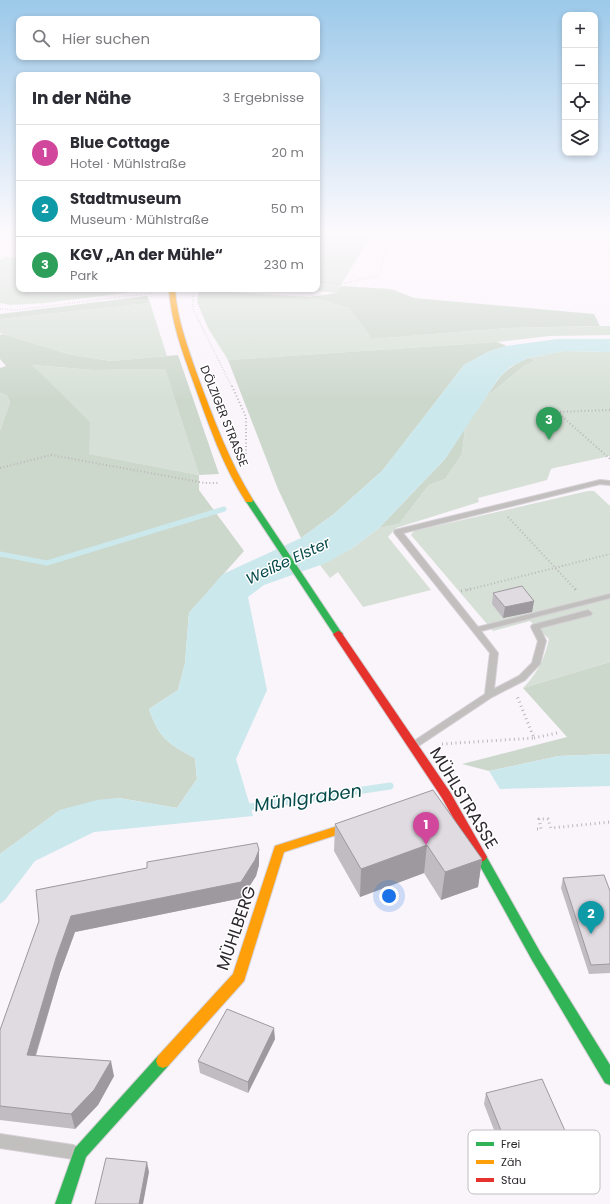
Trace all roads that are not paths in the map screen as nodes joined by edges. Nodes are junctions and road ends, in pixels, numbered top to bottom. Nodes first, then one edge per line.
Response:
1 (172, 292) edge
2 (610, 483) edge
3 (278, 543) joint
4 (610, 596) edge
5 (588, 613) dead end
6 (476, 630) junction
7 (489, 695) junction
8 (413, 745) junction
9 (370, 820) edge
10 (610, 1078) edge
11 (0, 1141) edge
12 (80, 1153) junction
13 (63, 1204) edge

1 - 3 street, DÖLZIGER STRASSE
2 - 6 lane
3 - 8 street, MÜHLSTRASSE
4 - 6 lane
5 - 7 lane
6 - 7 lane
7 - 8 lane
8 - 10 street, MÜHLSTRASSE
9 - 12 street, MÜHLBERG
11 - 12 lane
12 - 13 street, MÜHLBERG

